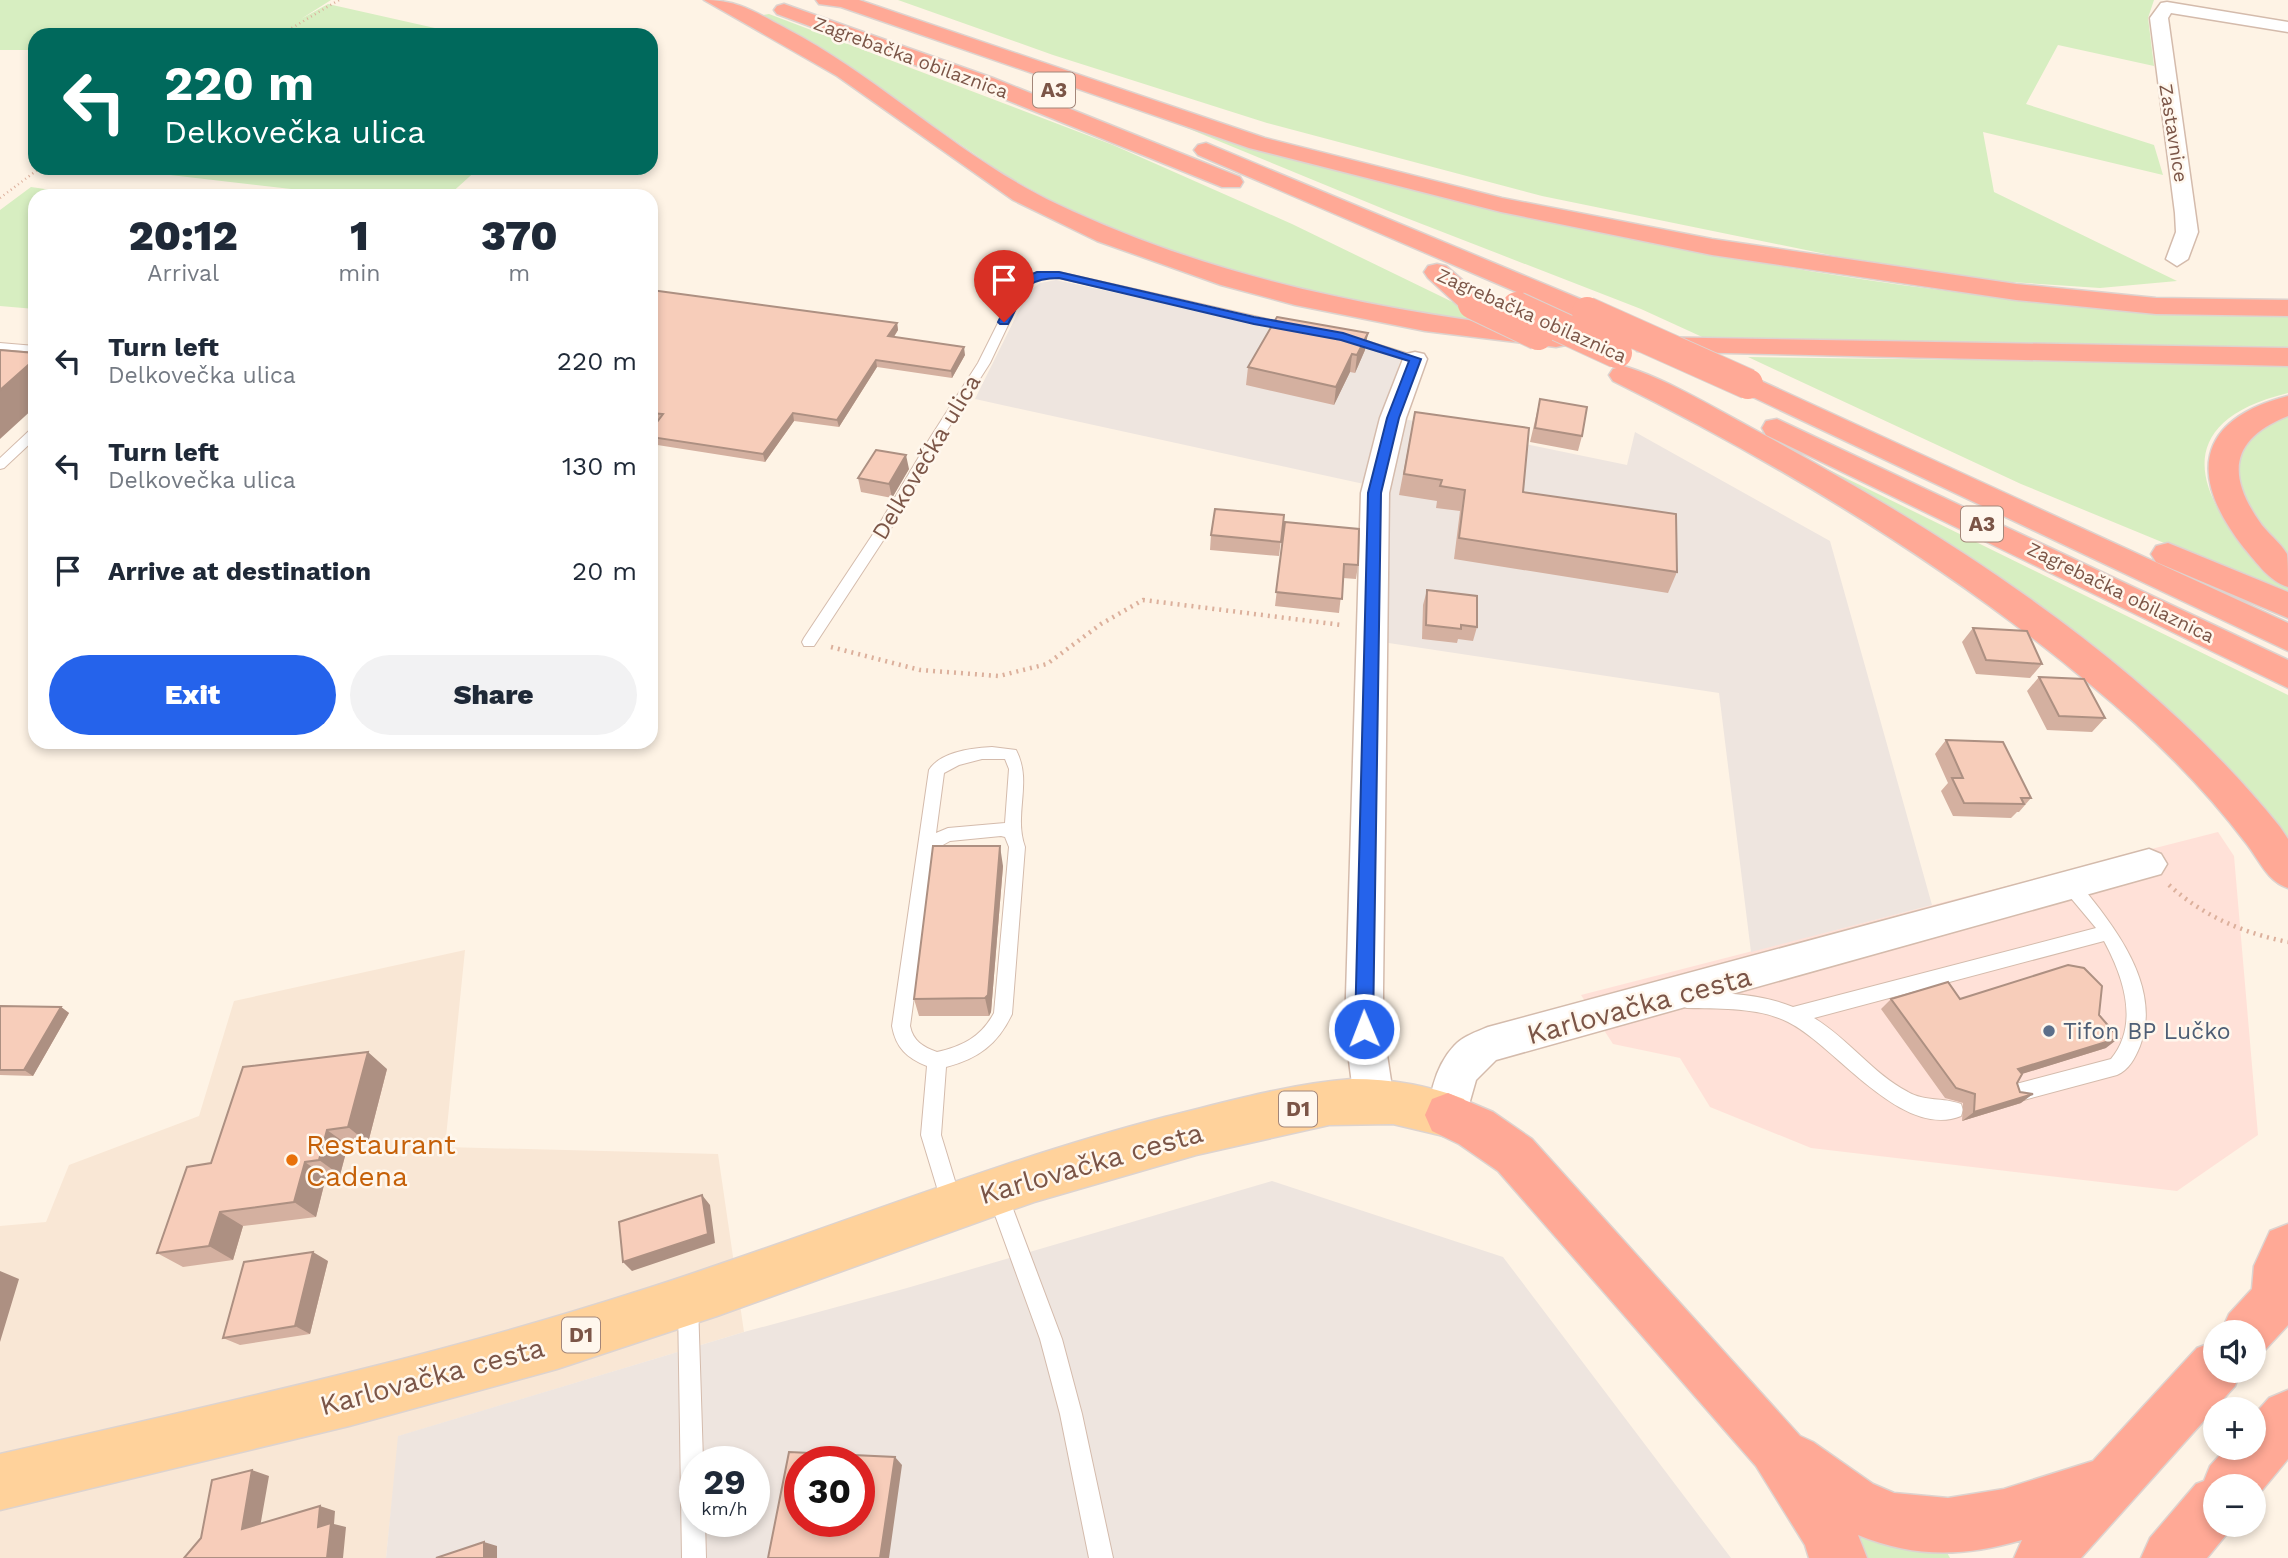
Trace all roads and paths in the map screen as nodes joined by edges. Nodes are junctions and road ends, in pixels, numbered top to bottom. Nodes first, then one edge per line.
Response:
1 (339, 0) edge
2 (714, 0) edge
3 (756, 0) edge
4 (805, 0) edge
5 (827, 0) edge
6 (2171, 4) edge
7 (2288, 27) edge
8 (292, 28) edge
9 (31, 175) edge
10 (0, 198) edge
11 (2177, 259) dead end
12 (1437, 272) junction
13 (2288, 308) edge
14 (1305, 330) edge
15 (1330, 335) edge
16 (0, 346) edge
17 (28, 348) edge
18 (2288, 357) edge
19 (1415, 359) joint
20 (1748, 384) junction
21 (2288, 405) edge
22 (28, 439) edge
23 (0, 465) edge
24 (2288, 575) edge
25 (2288, 606) edge
26 (1371, 629) junction
27 (2288, 638) edge
28 (809, 642) joint
29 (2288, 675) edge
30 (1012, 833) junction
31 (926, 846) junction
32 (2149, 864) joint
33 (2288, 871) edge
34 (2071, 886) junction
35 (2108, 932) junction
36 (2288, 942) edge
37 (1664, 999) junction
38 (1794, 1015) junction
39 (937, 1061) junction
40 (2016, 1093) edge
41 (1374, 1100) junction
42 (1954, 1110) dead end
43 (1448, 1115) junction
44 (974, 1197) junction
45 (2288, 1249) edge
46 (688, 1302) junction
47 (2271, 1306) edge
48 (2203, 1382) edge
49 (2288, 1417) edge
50 (1775, 1447) junction
51 (2240, 1474) edge
52 (0, 1482) edge
53 (2112, 1483) junction
54 (2203, 1519) edge
55 (1096, 1552) edge
56 (694, 1558) edge
57 (1838, 1558) edge
58 (2043, 1558) edge
59 (2170, 1558) edge

1 - 8 path
2 - 18 highway
3 - 12 highway, Zagrebačka obilaznica / A3
4 - 20 highway, Zagrebačka obilaznica / A3, bridge
5 - 13 highway
6 - 7 street, Zastavnice
6 - 11 street, Zastavnice
9 - 10 path
12 - 29 highway, Zagrebačka obilaznica / A3, bridge
12 - 33 highway, bridge
14 - 28 lane, Delkovečka ulica
15 - 19 lane
16 - 17 lane
19 - 26 street
20 - 25 highway
20 - 27 highway, Zagrebačka obilaznica / A3
21 - 24 highway
22 - 23 lane
26 - 28 path
26 - 41 street
30 - 31 lane
30 - 31 lane
30 - 39 lane
31 - 39 lane
32 - 34 street, Karlovačka cesta
32 - 36 path
34 - 35 lane
34 - 37 street, Karlovačka cesta
35 - 38 lane
35 - 40 lane
37 - 38 lane
37 - 43 street, Karlovačka cesta
38 - 42 lane
39 - 44 lane
41 - 43 main road, Karlovačka cesta / D1
41 - 44 main road, Karlovačka cesta / D1
43 - 50 highway
44 - 46 main road, Karlovačka cesta / D1
44 - 55 lane
45 - 47 highway
46 - 52 main road, Karlovačka cesta / D1
46 - 56 lane
48 - 53 highway
49 - 51 highway
50 - 53 highway
50 - 57 highway
53 - 58 highway
54 - 59 highway

